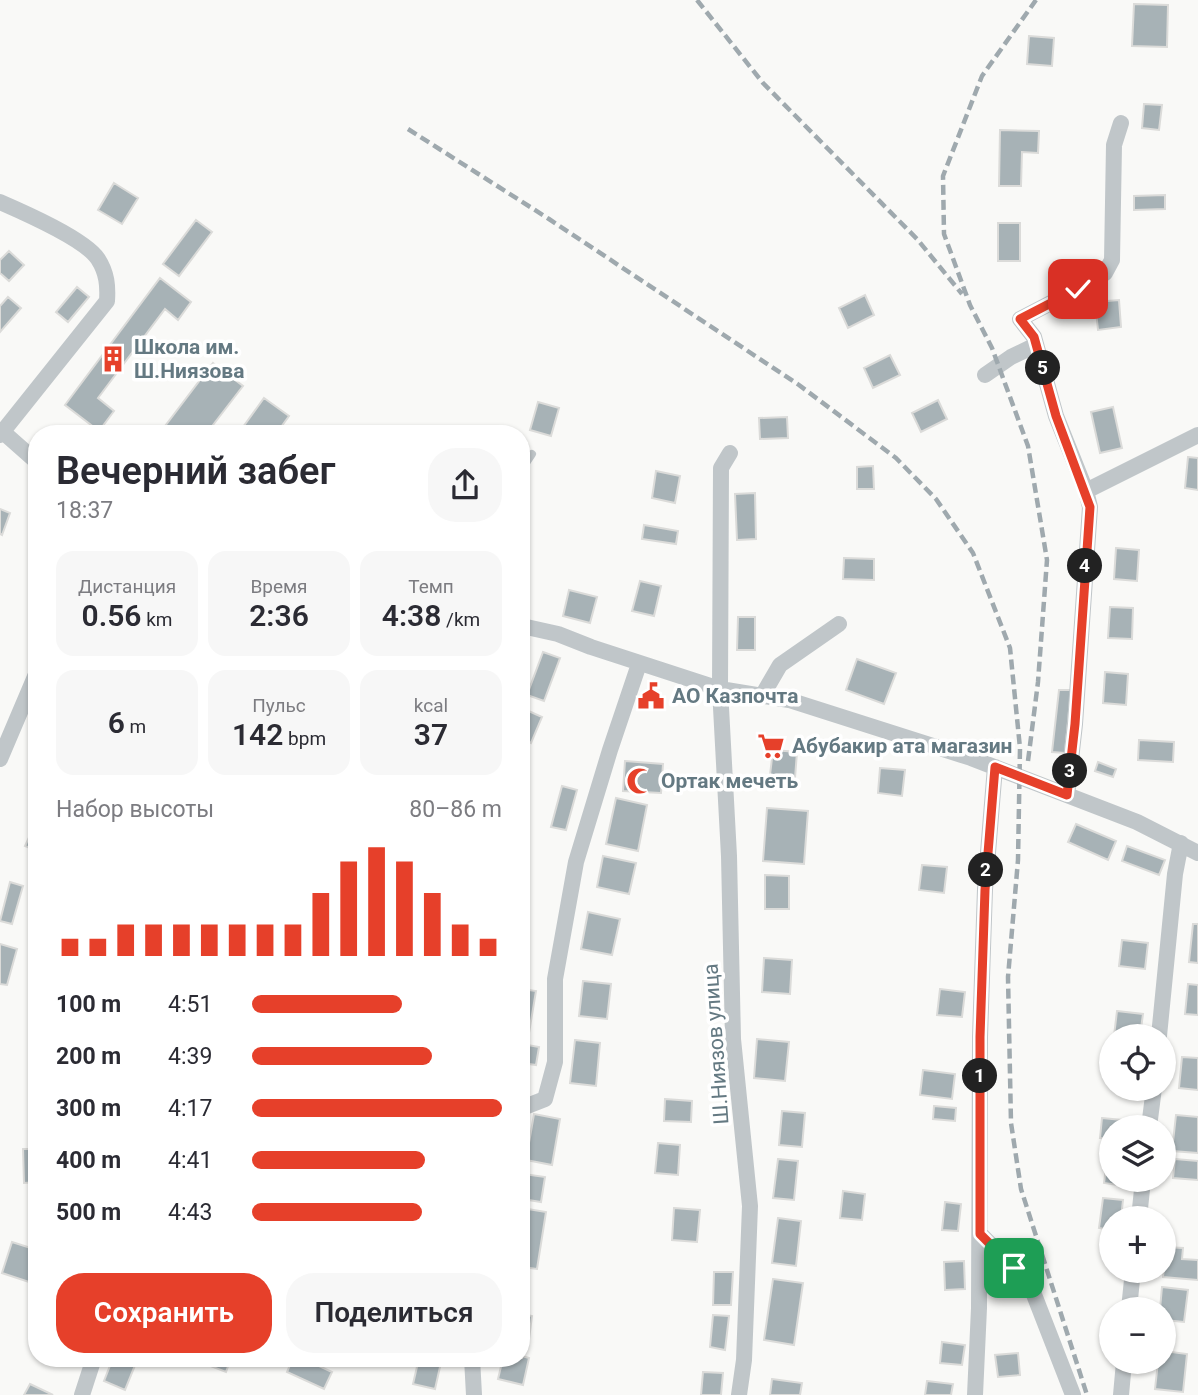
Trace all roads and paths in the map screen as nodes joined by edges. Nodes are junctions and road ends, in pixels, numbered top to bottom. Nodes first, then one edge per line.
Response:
1 (1121, 122) dead end
2 (0, 202) edge
3 (1036, 345) junction
4 (985, 376) dead end
5 (2, 433) edge
6 (1198, 435) edge
7 (730, 453) dead end
8 (532, 454) dead end
9 (28, 455) edge
10 (530, 457) edge
11 (1086, 491) junction
12 (839, 624) dead end
13 (530, 628) edge
14 (639, 664) junction
15 (720, 689) junction
16 (28, 693) edge
17 (762, 696) junction
18 (0, 758) edge
19 (995, 767) junction
20 (1067, 795) junction
21 (1181, 843) junction
22 (1198, 853) edge
23 (1160, 1024) edge
24 (530, 1105) edge
25 (980, 1234) junction
26 (91, 1367) edge
27 (472, 1367) edge
28 (1123, 1374) edge
29 (82, 1395) edge
30 (474, 1395) edge
31 (739, 1395) edge
32 (975, 1395) edge
33 (1073, 1395) edge
34 (1121, 1395) edge

1 - 3 street
2 - 5 street
3 - 4 street
3 - 11 street
5 - 9 street
6 - 11 street
7 - 15 street, Ш.Ниязов улица
8 - 10 lane
11 - 20 street
12 - 17 street
13 - 14 street
14 - 15 street
14 - 24 street
15 - 17 street
15 - 31 street, Ш.Ниязов улица
16 - 18 street
17 - 19 street
19 - 20 street
19 - 25 street
20 - 21 street
21 - 22 street
21 - 23 street
25 - 32 street
25 - 33 street
26 - 29 street
27 - 30 street
28 - 34 street

